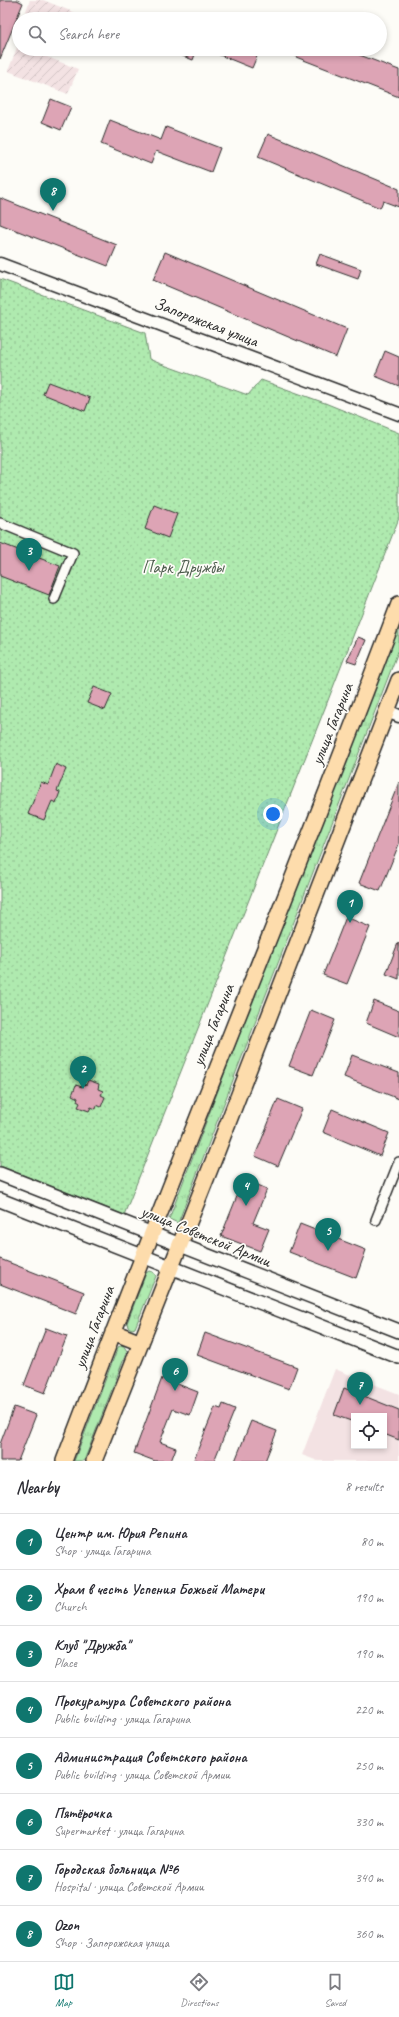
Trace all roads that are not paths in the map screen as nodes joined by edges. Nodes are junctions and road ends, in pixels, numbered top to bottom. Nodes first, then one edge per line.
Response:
1 (0, 264) edge
2 (399, 414) edge
3 (0, 523) edge
4 (54, 599) dead end
5 (399, 604) edge
6 (399, 680) edge
7 (393, 713) edge
8 (399, 1162) edge
9 (0, 1174) edge
10 (0, 1200) edge
11 (376, 1220) dead end
12 (151, 1233) junction
13 (180, 1245) junction
14 (142, 1256) junction
15 (171, 1268) junction
16 (399, 1331) edge
17 (112, 1332) junction
18 (141, 1343) junction
19 (399, 1357) edge
20 (64, 1461) edge
21 (94, 1461) edge

1 - 2 street, Запорожская улица
3 - 4 street
5 - 12 main road, улица Гагарина
6 - 7 main road
7 - 13 main road
8 - 11 street
9 - 12 main road, улица Советской Армии
10 - 14 main road
12 - 13 main road, улица Советской Армии
12 - 14 main road, улица Гагарина
13 - 15 main road
13 - 16 main road, улица Советской Армии
14 - 15 main road
14 - 17 main road, улица Гагарина
15 - 18 main road
15 - 19 main road
17 - 18 main road
17 - 20 main road, улица Гагарина
18 - 21 main road

